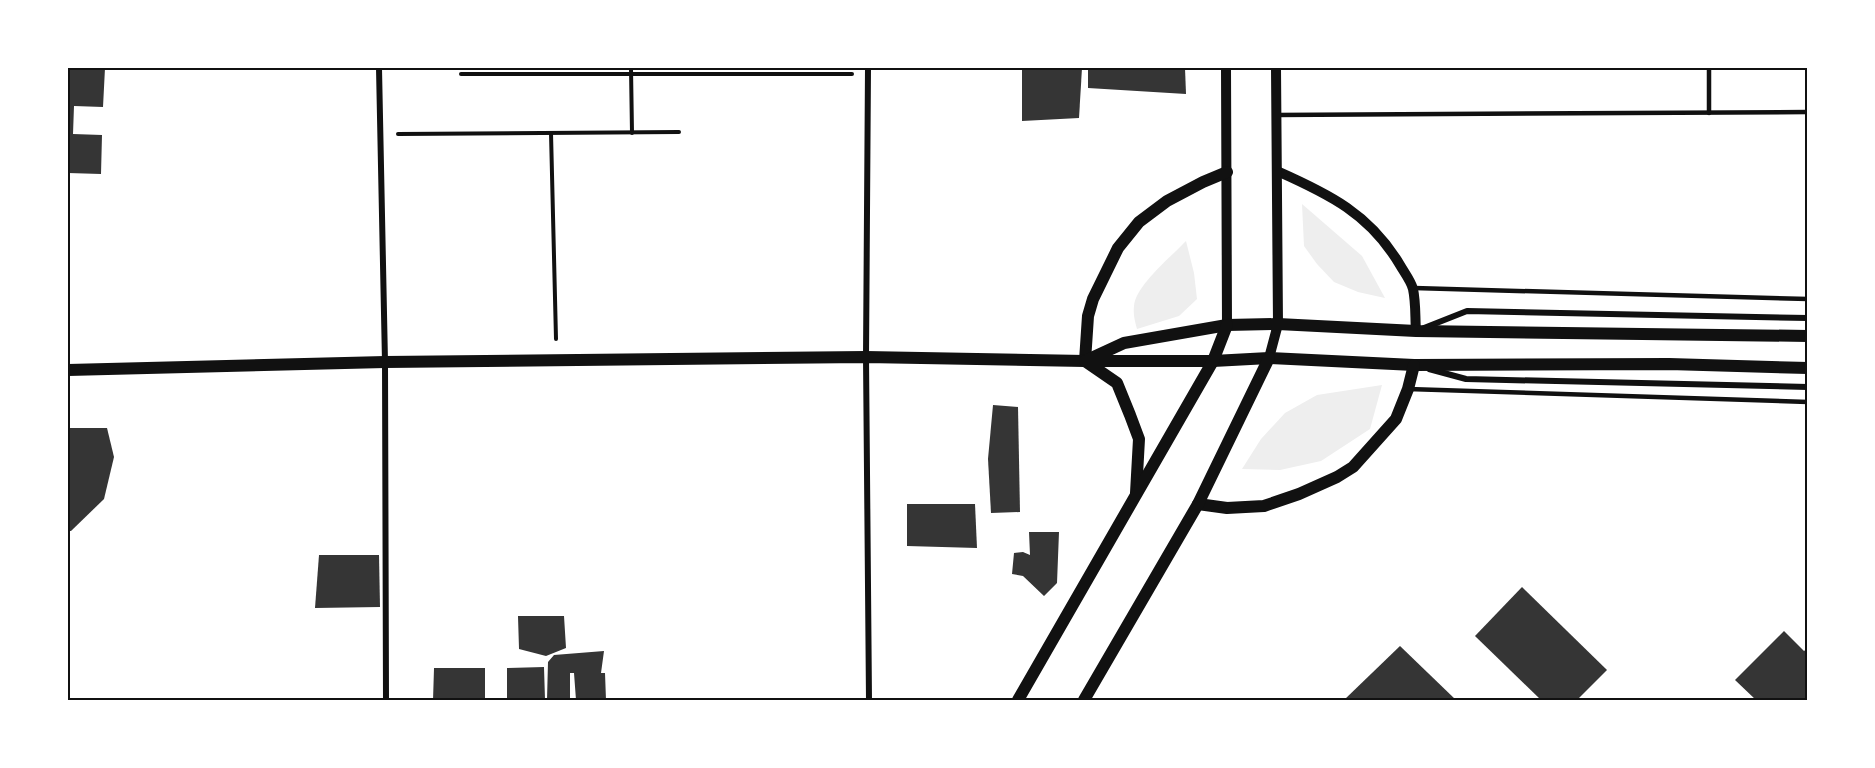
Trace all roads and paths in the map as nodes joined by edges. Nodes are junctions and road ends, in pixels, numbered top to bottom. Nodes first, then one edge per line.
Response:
1 (379, 68) edge
2 (631, 68) edge
3 (1226, 68) edge
4 (1276, 68) edge
5 (1709, 68) edge
6 (868, 70) edge
7 (461, 74) dead end
8 (631, 74) junction
9 (1808, 112) edge
10 (1709, 113) junction
11 (1276, 115) junction
12 (679, 132) dead end
13 (632, 133) junction
14 (380, 134) junction
15 (551, 134) junction
16 (1277, 171) junction
17 (1227, 172) junction
18 (1413, 288) junction
19 (1808, 299) edge
20 (1808, 318) edge
21 (1278, 324) junction
22 (1227, 325) junction
23 (1416, 331) junction
24 (1808, 336) edge
25 (866, 357) junction
26 (1269, 358) junction
27 (556, 361) junction
28 (1084, 361) junction
29 (1213, 361) junction
30 (384, 362) junction
31 (1414, 365) junction
32 (1808, 368) edge
33 (68, 370) edge
34 (1808, 387) edge
35 (1408, 389) junction
36 (1808, 402) edge
37 (1136, 493) junction
38 (1197, 504) junction
39 (386, 700) edge
40 (869, 700) edge
41 (1018, 700) edge
42 (1084, 700) edge

1 - 14 street
2 - 8 path
3 - 17 street
4 - 11 street
5 - 10 lane
6 - 8 path
6 - 25 street
7 - 8 path
8 - 13 path
9 - 10 lane
10 - 11 lane
11 - 16 street
12 - 13 path
13 - 15 path
14 - 15 path
14 - 30 street
15 - 27 path
16 - 18 street
16 - 21 street
17 - 22 street
17 - 28 main road
18 - 19 lane
18 - 23 street
20 - 23 street
21 - 22 main road
21 - 23 main road
21 - 26 street
22 - 28 main road
22 - 29 main road
23 - 24 main road
25 - 27 main road
25 - 28 main road
25 - 40 street
26 - 29 main road
26 - 31 main road
26 - 38 main road
27 - 30 main road
28 - 29 main road
28 - 37 main road
29 - 37 main road
30 - 33 main road
30 - 39 street
31 - 32 main road
31 - 34 street
31 - 35 main road
35 - 36 lane
35 - 38 main road
37 - 41 main road
38 - 42 main road

